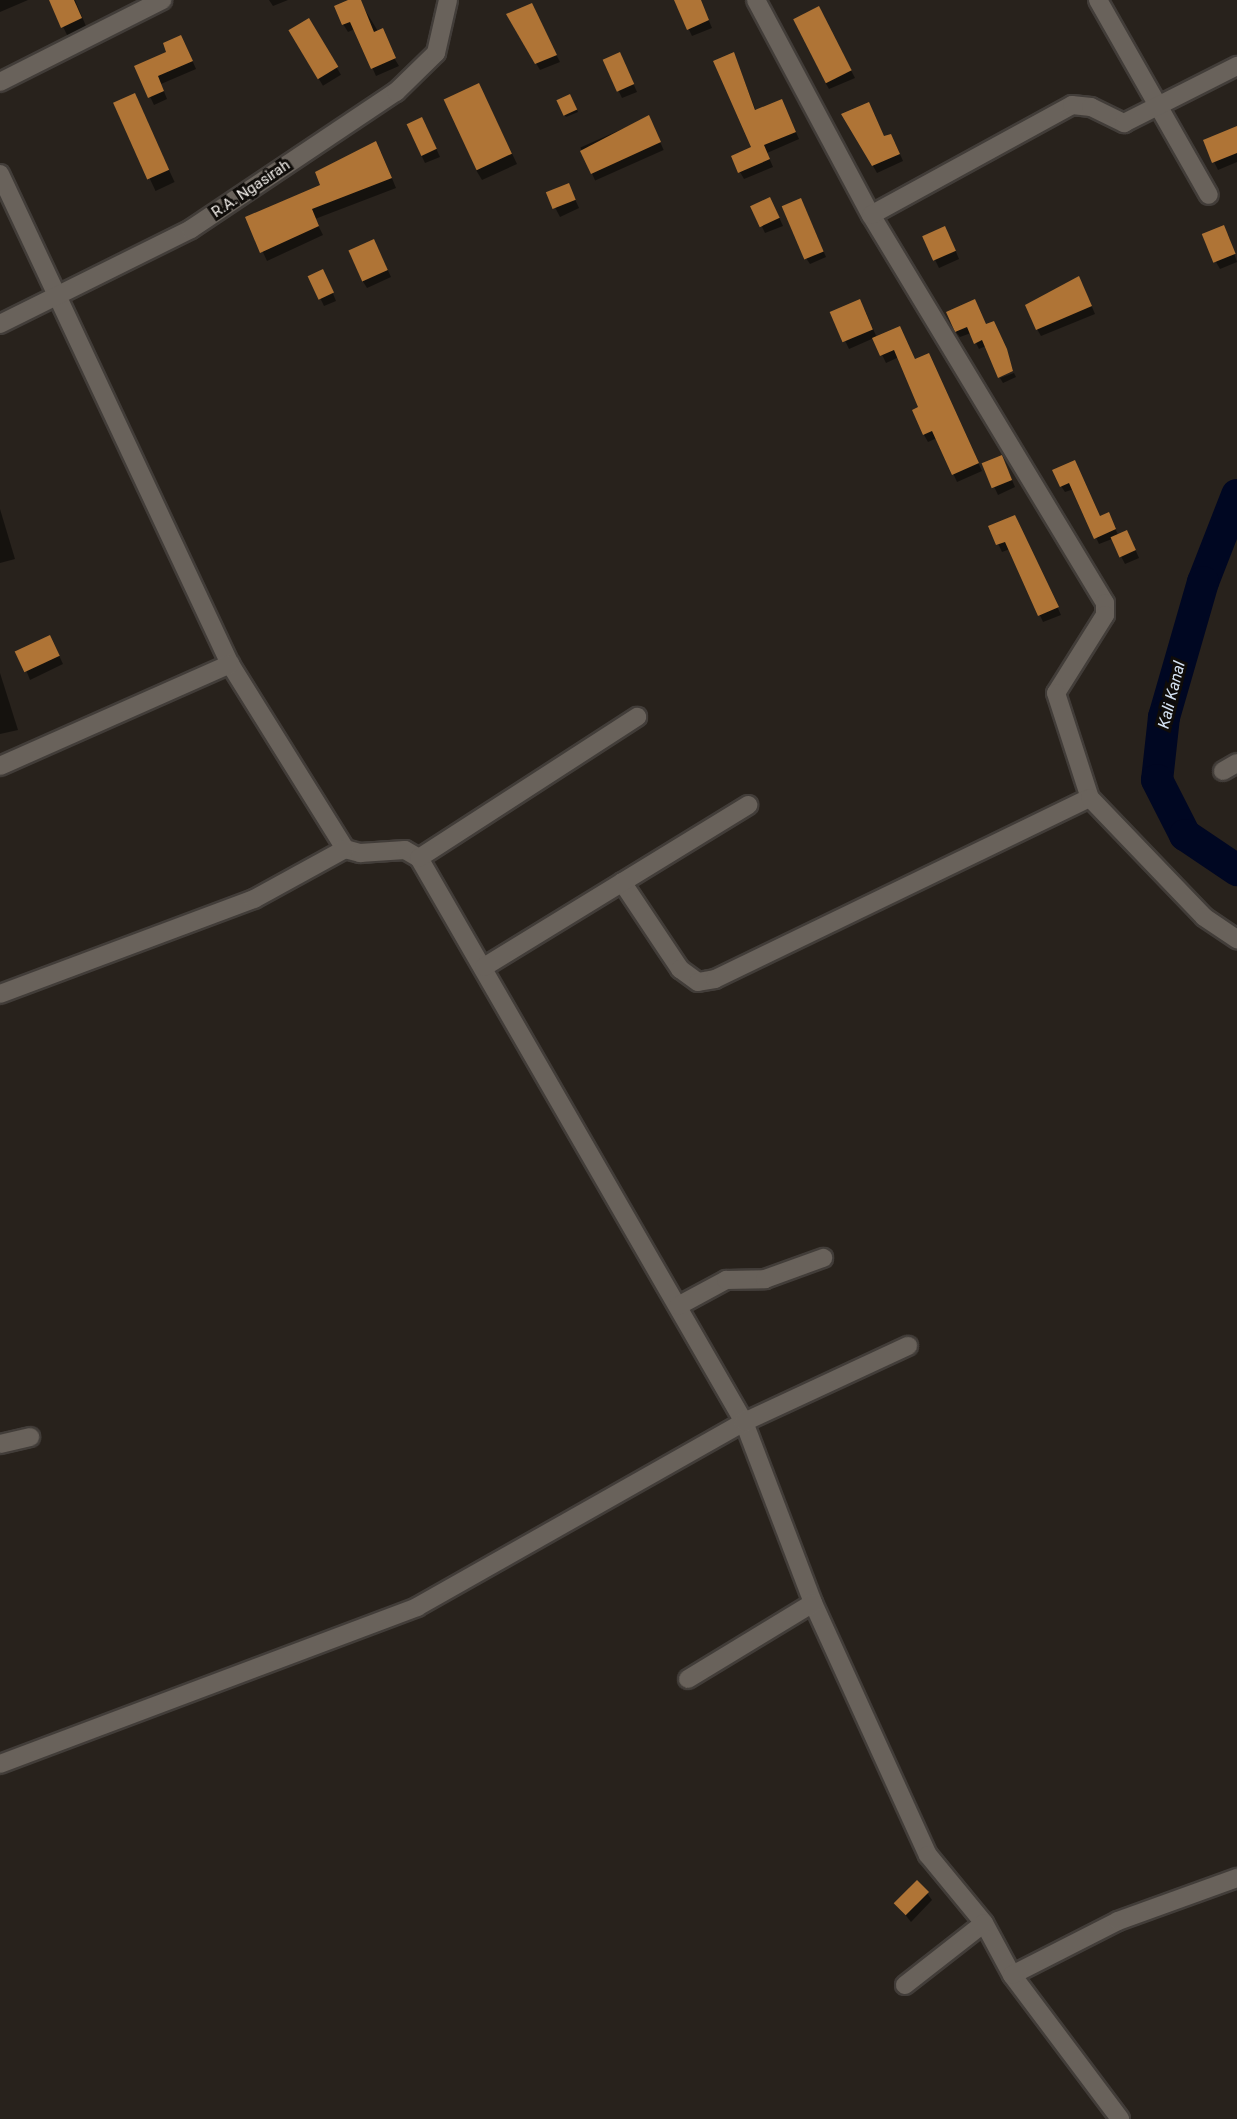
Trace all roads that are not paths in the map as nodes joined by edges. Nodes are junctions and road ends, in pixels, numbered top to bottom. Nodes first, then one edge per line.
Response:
1 (162, 0) edge
2 (448, 0) edge
3 (756, 0) edge
4 (1098, 0) edge
5 (1237, 66) edge
6 (0, 82) edge
7 (1159, 105) junction
8 (0, 174) edge
9 (1209, 195) dead end
10 (871, 215) junction
11 (55, 297) junction
12 (0, 324) edge
13 (231, 664) junction
14 (637, 717) dead end
15 (0, 766) edge
16 (1090, 798) junction
17 (748, 805) dead end
18 (345, 849) junction
19 (419, 858) junction
20 (622, 882) junction
21 (1237, 939) edge
22 (484, 967) junction
23 (0, 993) edge
24 (823, 1258) dead end
25 (678, 1306) junction
26 (908, 1346) dead end
27 (744, 1422) junction
28 (30, 1437) dead end
29 (0, 1444) edge
30 (813, 1603) junction
31 (688, 1679) dead end
32 (0, 1764) edge
33 (1237, 1878) edge
34 (984, 1923) junction
35 (1012, 1975) junction
36 (904, 1985) dead end
37 (1120, 2119) edge

1 - 6 street
2 - 11 street, R.A. Ngasirah
3 - 10 street
4 - 7 street
5 - 7 street
7 - 9 street
7 - 10 street
8 - 11 street
10 - 16 street
11 - 12 street, R.A. Ngasirah
11 - 13 street
13 - 15 street
13 - 18 street
14 - 19 street
16 - 20 street
16 - 21 street
17 - 20 street
18 - 19 street
18 - 23 street
19 - 22 street
20 - 22 street
22 - 25 street
24 - 25 street
25 - 27 street
26 - 27 street
27 - 30 street
27 - 32 street
28 - 29 street
30 - 31 street
30 - 34 street
33 - 35 street
34 - 35 street
34 - 36 street
35 - 37 street

